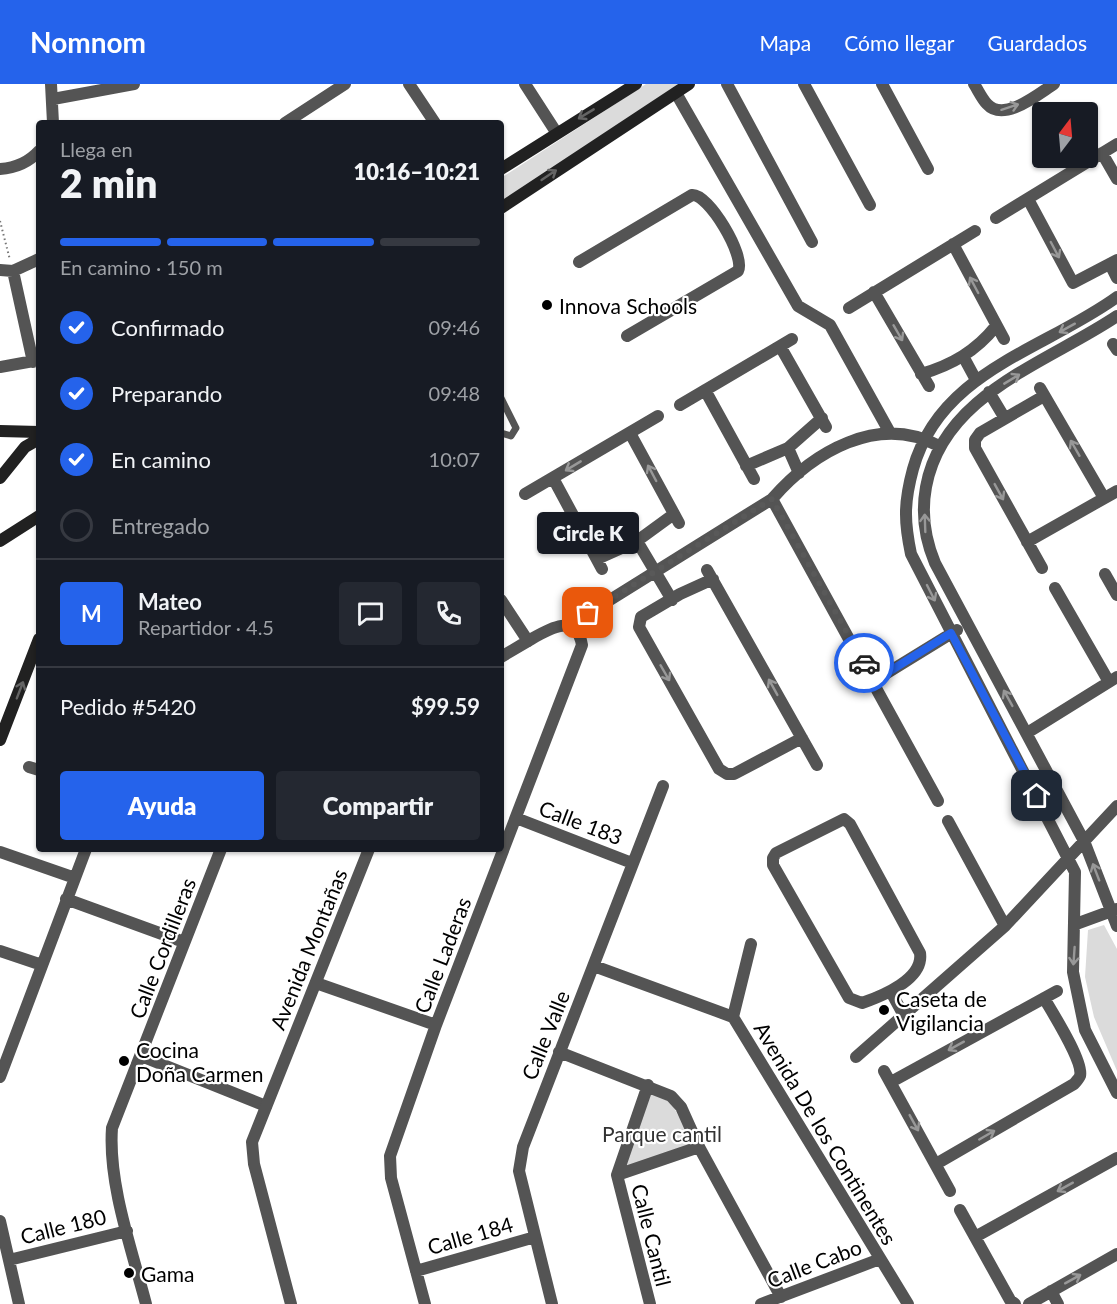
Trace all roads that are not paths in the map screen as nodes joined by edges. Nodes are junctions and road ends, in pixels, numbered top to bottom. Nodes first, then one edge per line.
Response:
1 (51, 84) edge
2 (134, 84) edge
3 (345, 84) edge
4 (409, 84) edge
5 (525, 84) edge
6 (636, 84) edge
7 (689, 84) edge
8 (727, 84) edge
9 (804, 84) edge
10 (882, 84) edge
11 (974, 84) edge
12 (1054, 84) edge
13 (675, 93) junction
14 (53, 99) junction
15 (53, 120) edge
16 (290, 120) edge
17 (433, 120) edge
18 (556, 132) junction
19 (1117, 144) edge
20 (1102, 153) junction
21 (36, 154) edge
22 (504, 167) edge
23 (0, 169) edge
24 (928, 169) dead end
25 (1117, 179) edge
26 (1028, 199) junction
27 (870, 205) dead end
28 (504, 206) edge
29 (745, 218) junction
30 (996, 218) dead end
31 (726, 229) junction
32 (975, 231) dead end
33 (812, 242) dead end
34 (953, 244) junction
35 (36, 260) edge
36 (579, 262) dead end
37 (1114, 262) edge
38 (6, 271) edge
39 (1117, 278) edge
40 (1073, 283) junction
41 (874, 292) junction
42 (1079, 295) dead end
43 (1117, 297) edge
44 (849, 308) dead end
45 (1117, 316) edge
46 (996, 326) junction
47 (627, 336) dead end
48 (792, 339) dead end
49 (1004, 339) dead end
50 (780, 346) junction
51 (963, 356) junction
52 (36, 361) edge
53 (0, 367) edge
54 (921, 374) junction
55 (976, 380) junction
56 (929, 386) dead end
57 (705, 390) junction
58 (989, 392) junction
59 (504, 404) edge
60 (680, 405) dead end
61 (658, 416) dead end
62 (1004, 417) junction
63 (0, 431) edge
64 (889, 431) junction
65 (36, 432) edge
66 (630, 433) junction
67 (504, 434) edge
68 (924, 438) junction
69 (36, 440) edge
70 (939, 446) junction
71 (788, 448) junction
72 (746, 466) junction
73 (799, 472) junction
74 (0, 478) edge
75 (553, 478) junction
76 (754, 479) dead end
77 (1117, 491) edge
78 (525, 495) dead end
79 (1104, 498) junction
80 (772, 499) junction
81 (36, 518) edge
82 (637, 541) junction
83 (0, 542) edge
84 (1027, 542) junction
85 (1042, 568) dead end
86 (655, 570) junction
87 (1105, 574) dead end
88 (1055, 588) dead end
89 (1117, 596) edge
90 (672, 600) junction
91 (504, 604) edge
92 (588, 613) dead end
93 (968, 624) junction
94 (951, 633) junction
95 (528, 640) junction
96 (36, 647) edge
97 (504, 655) edge
98 (1113, 679) edge
99 (874, 681) junction
100 (1027, 733) junction
101 (802, 738) junction
102 (0, 740) edge
103 (817, 765) dead end
104 (663, 786) dead end
105 (938, 801) dead end
106 (1117, 806) edge
107 (516, 818) junction
108 (948, 821) dead end
109 (1084, 841) junction
110 (504, 849) edge
111 (0, 852) edge
112 (85, 852) edge
113 (220, 852) edge
114 (368, 852) edge
115 (503, 852) edge
116 (1069, 856) junction
117 (632, 863) junction
118 (75, 878) junction
119 (66, 899) junction
120 (1114, 911) edge
121 (1076, 924) junction
122 (1005, 926) junction
123 (1117, 926) edge
124 (184, 942) junction
125 (751, 944) dead end
126 (0, 951) edge
127 (42, 965) junction
128 (594, 966) junction
129 (316, 983) junction
130 (1057, 991) dead end
131 (891, 992) junction
132 (1044, 998) junction
133 (903, 1014) junction
134 (733, 1017) junction
135 (436, 1025) junction
136 (1085, 1030) junction
137 (1068, 1041) junction
138 (559, 1052) junction
139 (4, 1053) edge
140 (141, 1056) junction
141 (856, 1057) dead end
142 (0, 1077) edge
143 (648, 1085) junction
144 (1117, 1093) edge
145 (266, 1106) junction
146 (699, 1147) junction
147 (1117, 1159) edge
148 (936, 1164) junction
149 (617, 1175) junction
150 (950, 1191) dead end
151 (960, 1210) dead end
152 (0, 1221) edge
153 (127, 1231) junction
154 (534, 1237) junction
155 (975, 1237) junction
156 (1117, 1254) edge
157 (880, 1259) junction
158 (9, 1260) junction
159 (416, 1271) junction
160 (1051, 1291) junction
161 (781, 1297) junction
162 (19, 1304) edge
163 (146, 1304) edge
164 (291, 1304) edge
165 (425, 1304) edge
166 (552, 1304) edge
167 (650, 1304) edge
168 (761, 1304) edge
169 (908, 1304) edge
170 (1016, 1304) edge
171 (1029, 1304) edge
172 (1058, 1304) edge

1 - 14 street
2 - 14 street
3 - 16 street
4 - 17 street
5 - 18 street
6 -> 18 main road
7 - 13 main road
8 - 33 street
9 - 27 street
10 - 24 street
11 -> 12 street
28 -> 13 main road
13 - 29 street
14 - 15 street
18 - 22 main road
19 - 20 street
20 - 25 street
20 - 26 street
21 - 23 street
26 - 30 street
26 -> 40 street
29 - 31 street
29 - 64 street
31 - 36 street
31 - 47 street
32 - 34 street
34 - 41 street
46 -> 34 street
35 - 38 street
37 - 39 street
37 - 40 street
38 - 52 street
40 - 42 street
41 - 44 street
41 -> 54 street
43 -> 55 street
58 -> 45 street
46 - 49 street
46 - 51 street
48 - 50 street
50 - 57 street
50 - 71 street
51 - 54 street
51 - 55 street
52 - 53 street
54 - 56 street
55 - 68 street
57 - 60 street
57 - 72 street
58 - 62 street
58 - 70 street
59 - 67 lane
61 - 66 street
79 -> 62 street
62 -> 84 street
63 - 65 main road
64 - 68 street
64 - 73 street
66 -> 75 street
82 -> 66 street
68 - 70 street
68 -> 94 street
69 - 74 main road
93 -> 70 street
71 - 72 street
71 - 73 street
72 - 76 street
73 - 80 street
75 - 78 street
75 - 82 street
77 - 79 street
79 - 84 street
80 - 86 street
80 - 99 street
81 - 83 main road
82 - 86 street
84 - 85 street
86 - 90 street
86 - 92 street
87 - 89 street
88 - 98 street
101 -> 90 street
90 -> 101 street
91 - 95 street
93 - 94 street
100 -> 93 street
94 - 99 street
94 - 116 street
95 - 97 street
95 - 107 street, Calle Laderas
102 -> 96 main road
98 - 100 street
99 - 105 street
100 - 109 street
101 - 103 street
104 - 117 street, Calle Valle
106 - 109 street
107 - 110 street, Calle Laderas
107 - 117 street, Calle 183
108 - 122 street
109 - 116 street
120 -> 109 street
111 - 118 street
112 - 118 street
113 - 124 street, Calle Cordilleras
114 - 129 street, Avenida Montañas
115 - 135 street, Calle Laderas
116 - 121 street
116 - 122 street
117 - 128 street, Calle Valle
118 - 119 street
119 - 124 street
119 - 127 street
120 - 121 street
120 - 123 street
121 -> 136 street
122 - 133 street
124 - 140 street, Calle Cordilleras
125 - 134 street
126 - 127 street
127 - 139 street
128 - 134 street, Avenida De los Continentes
128 - 138 street, Calle Valle
129 - 135 street
129 - 145 street, Avenida Montañas
130 - 132 street
131 - 131 street
131 - 133 street
132 - 137 street
132 -> 148 street
133 - 141 street
134 - 157 street, Avenida De los Continentes
135 - 159 street, Calle Laderas
136 - 137 street
136 - 144 street
148 -> 137 street
138 - 143 street
138 - 154 street, Calle Valle
139 - 142 street
140 - 145 street
140 - 153 street, Calle Cordilleras
143 - 146 street
143 - 149 street, Calle Cantil
145 - 164 street, Avenida Montañas
146 - 149 street, Calle Cantil
146 - 161 street
147 -> 155 street
148 - 150 street
149 - 167 street, Calle Cantil
151 - 155 street
152 - 158 street
153 - 158 street, Calle 180
153 - 163 street, Calle Cordilleras
154 - 159 street, Calle 184
154 - 166 street, Calle Valle
155 - 170 street
160 -> 156 street
157 - 161 street, Calle Cabo
157 - 169 street, Avenida De los Continentes
158 - 162 street
159 - 165 street, Calle Laderas
160 - 171 street
160 - 172 street
161 - 168 street, Calle Cabo

